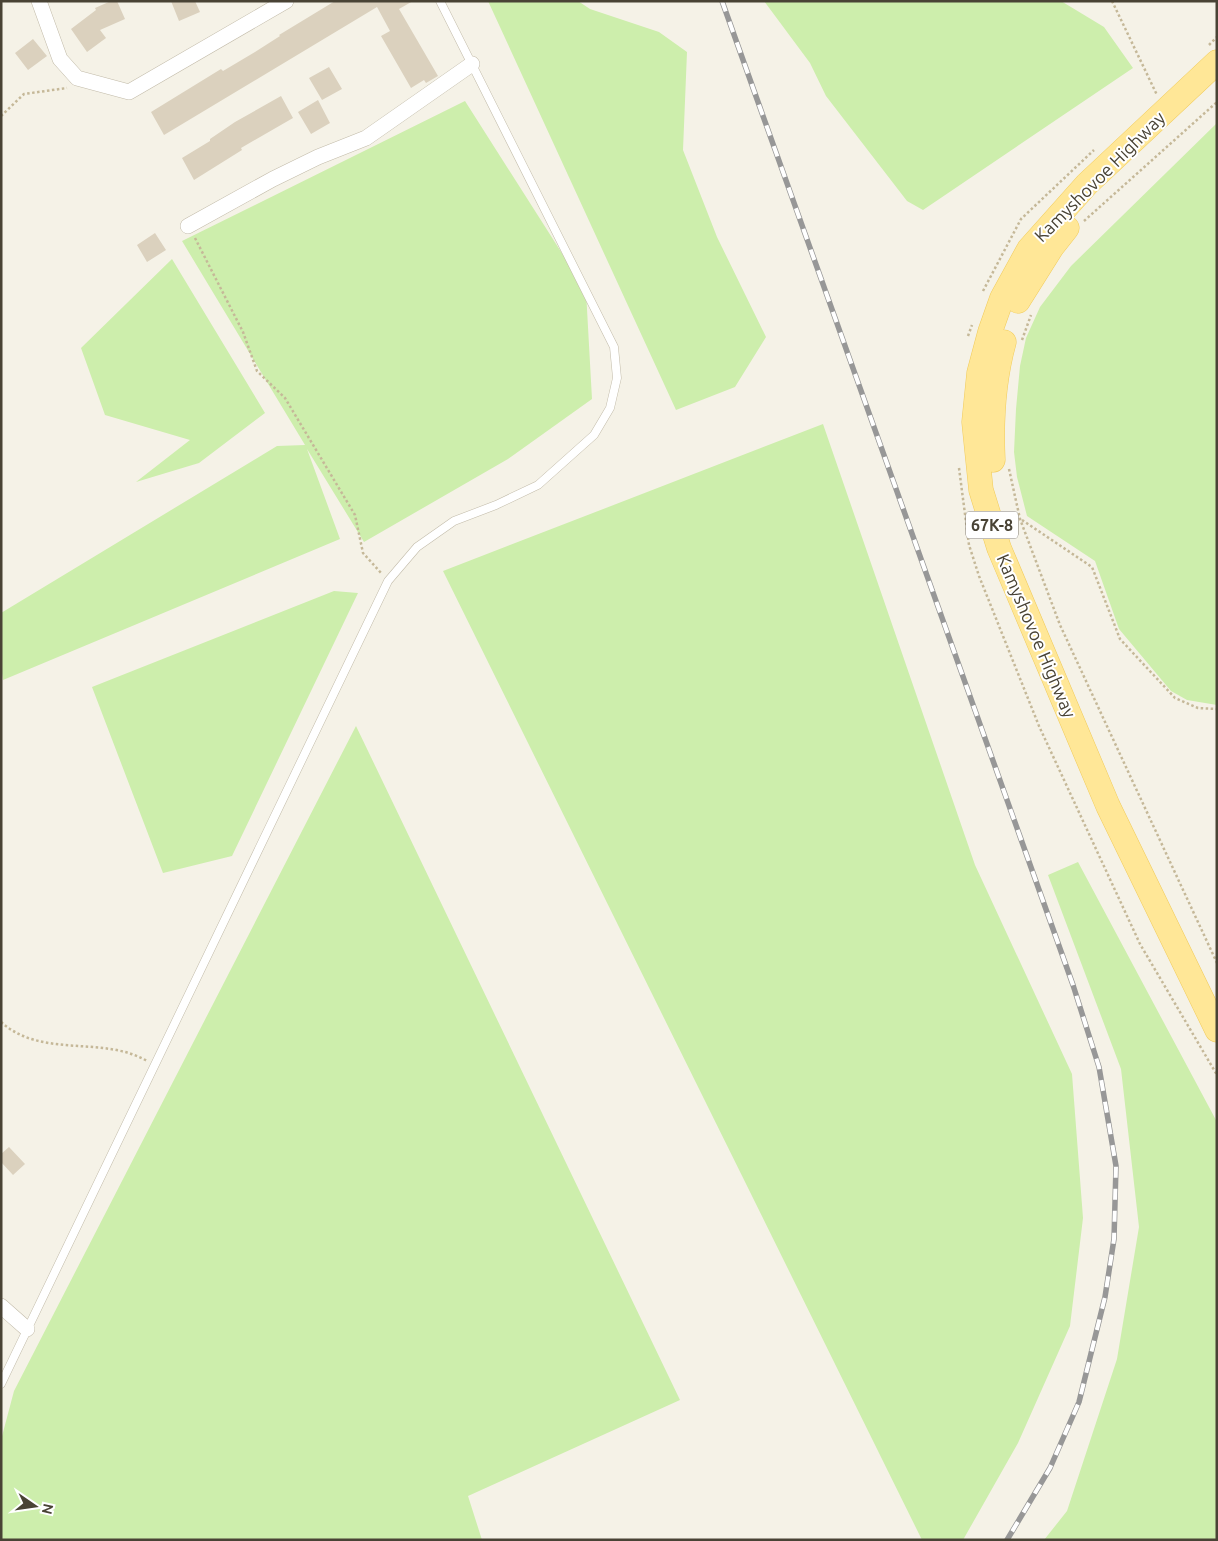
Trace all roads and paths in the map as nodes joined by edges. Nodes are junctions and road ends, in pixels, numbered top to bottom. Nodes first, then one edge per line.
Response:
1 (39, 1) edge
2 (286, 1) edge
3 (440, 1) edge
4 (1112, 1) edge
5 (1217, 62) edge
6 (472, 64) junction
7 (1217, 84) edge
8 (98, 85) junction
9 (1158, 96) dead end
10 (1217, 102) edge
11 (1, 116) edge
12 (188, 226) joint
13 (1081, 226) dead end
14 (1033, 311) dead end
15 (1021, 342) dead end
16 (1008, 465) dead end
17 (1020, 519) junction
18 (388, 581) junction
19 (1217, 709) edge
20 (1217, 963) edge
21 (1217, 1001) edge
22 (1, 1022) edge
23 (1217, 1030) edge
24 (154, 1066) junction
25 (1, 1306) edge
26 (27, 1329) junction
27 (1, 1384) edge

1 - 8 street
2 - 8 street
3 - 6 lane
4 - 9 path
5 - 23 main road, Kamyshovoe Highway / 67К-8
6 - 12 street
6 - 18 lane
7 - 21 main road, Kamyshovoe Highway / 67К-8
8 - 11 path
10 - 13 path
12 - 18 path
14 - 15 path
16 - 17 path
17 - 19 path
17 - 20 path
18 - 24 lane
22 - 24 path
24 - 26 lane
25 - 26 street
26 - 27 lane

